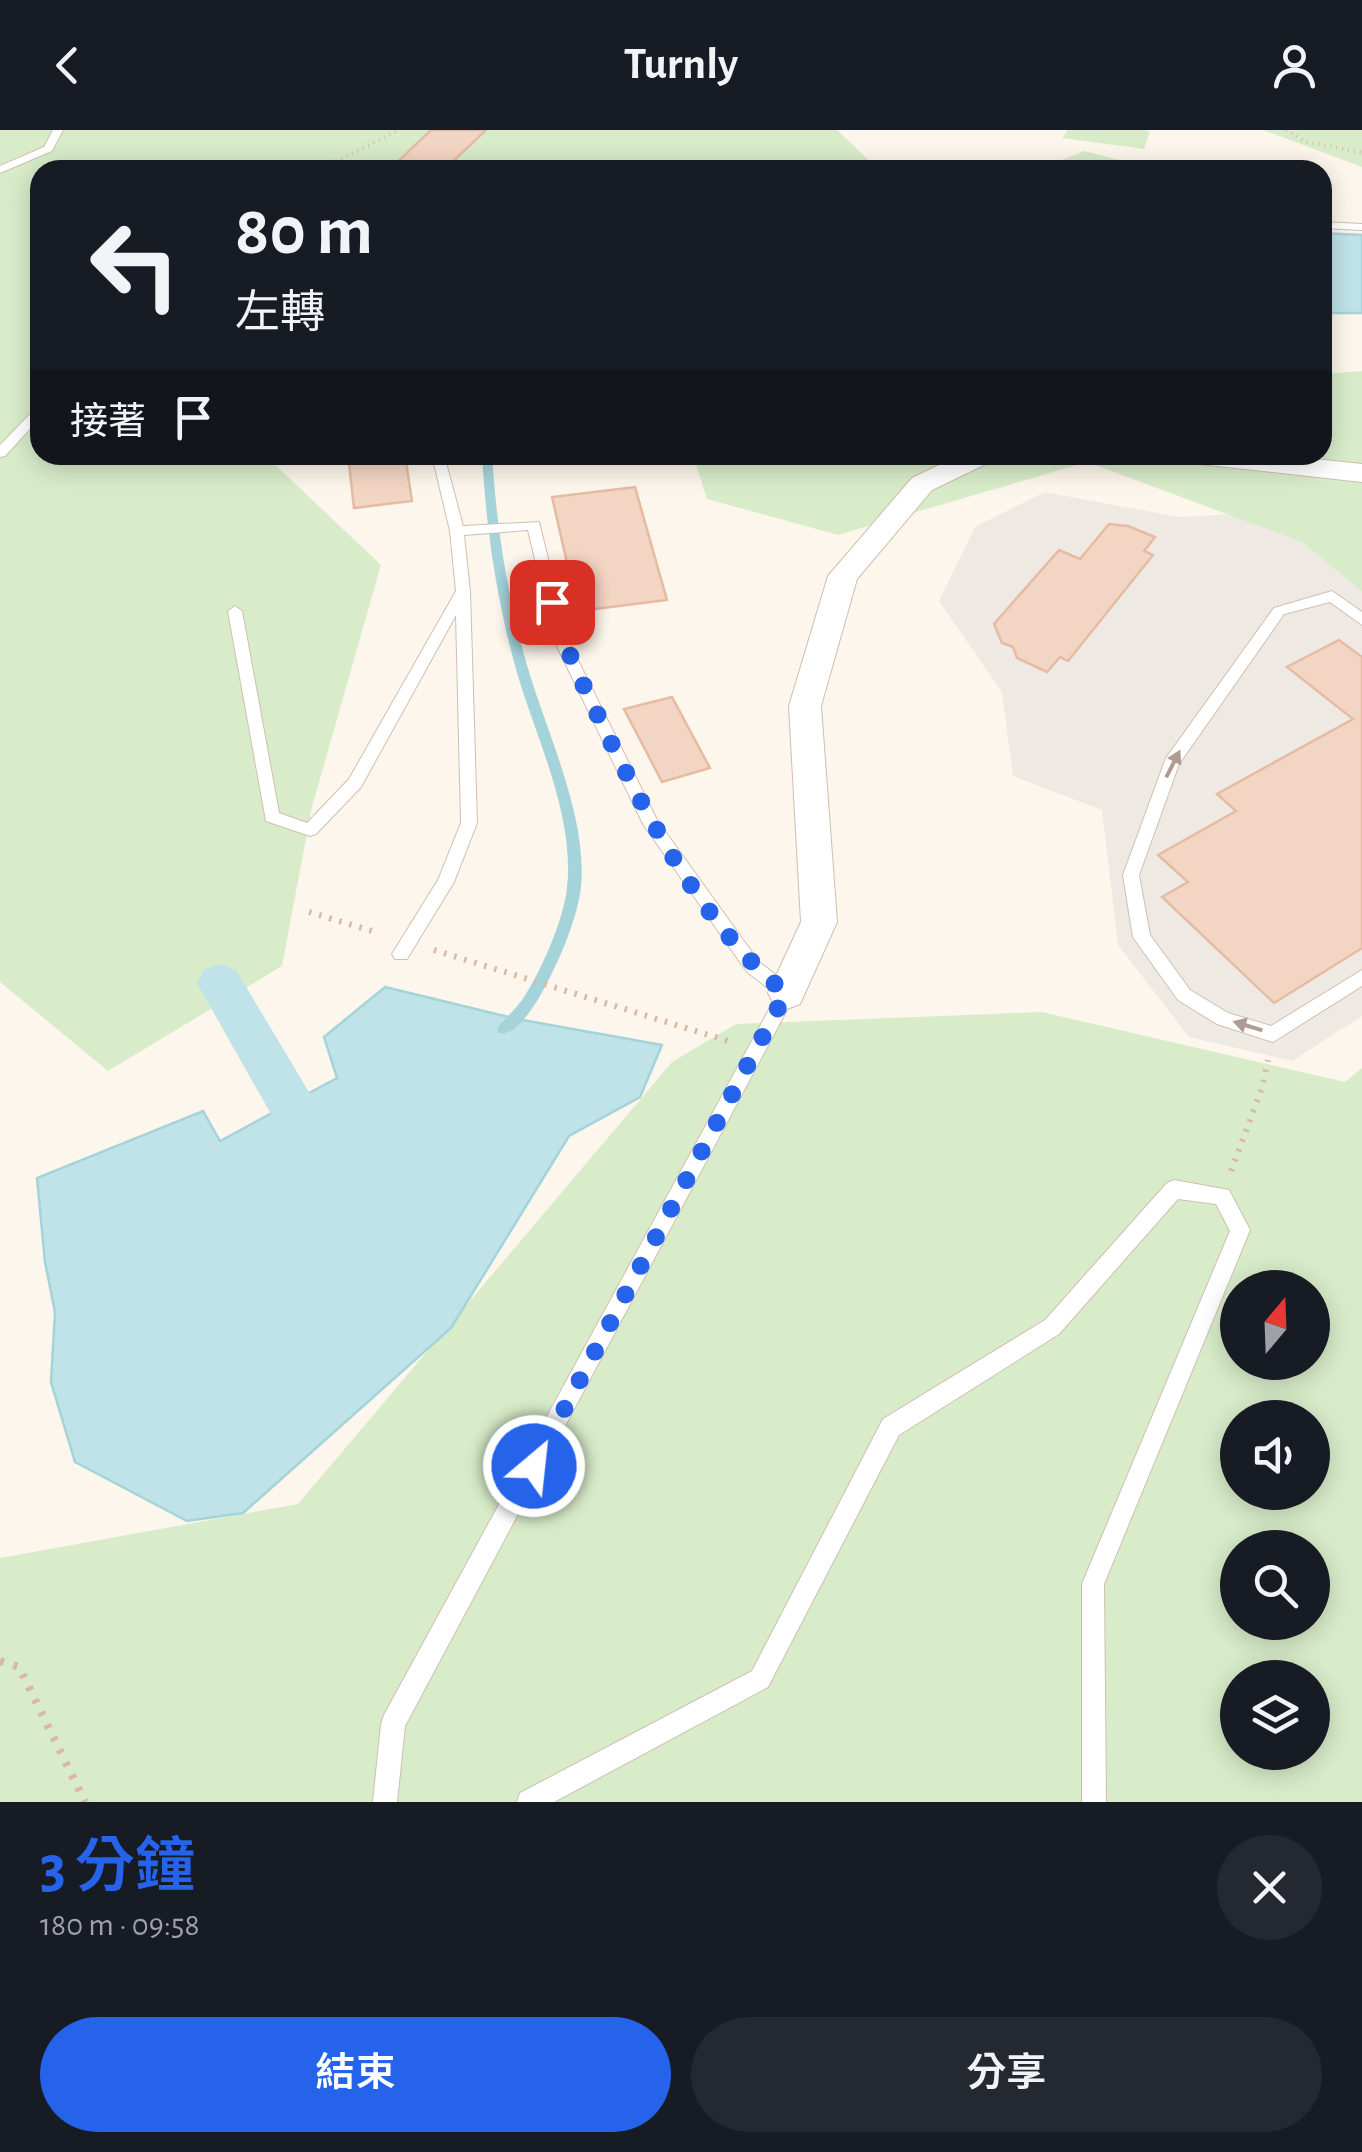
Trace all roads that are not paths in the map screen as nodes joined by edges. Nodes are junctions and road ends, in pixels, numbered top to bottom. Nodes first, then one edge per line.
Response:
1 (58, 130) edge
2 (0, 170) edge
3 (1332, 226) edge
4 (1362, 227) edge
5 (30, 422) edge
6 (0, 453) edge
7 (440, 465) edge
8 (961, 465) edge
9 (1290, 465) edge
10 (1362, 473) edge
11 (457, 531) junction
12 (464, 591) junction
13 (235, 611) dead end
14 (1362, 620) edge
15 (401, 954) dead end
16 (1362, 977) edge
17 (786, 993) junction
18 (385, 1802) edge
19 (530, 1802) edge
20 (1094, 1802) edge

1 - 2 lane
3 - 4 lane
5 - 6 lane
7 - 11 lane
8 - 17 street
9 - 10 street
11 - 12 lane
11 - 17 lane
12 - 13 lane
12 - 15 lane
16 -> 14 lane
17 - 18 lane
19 - 20 lane

